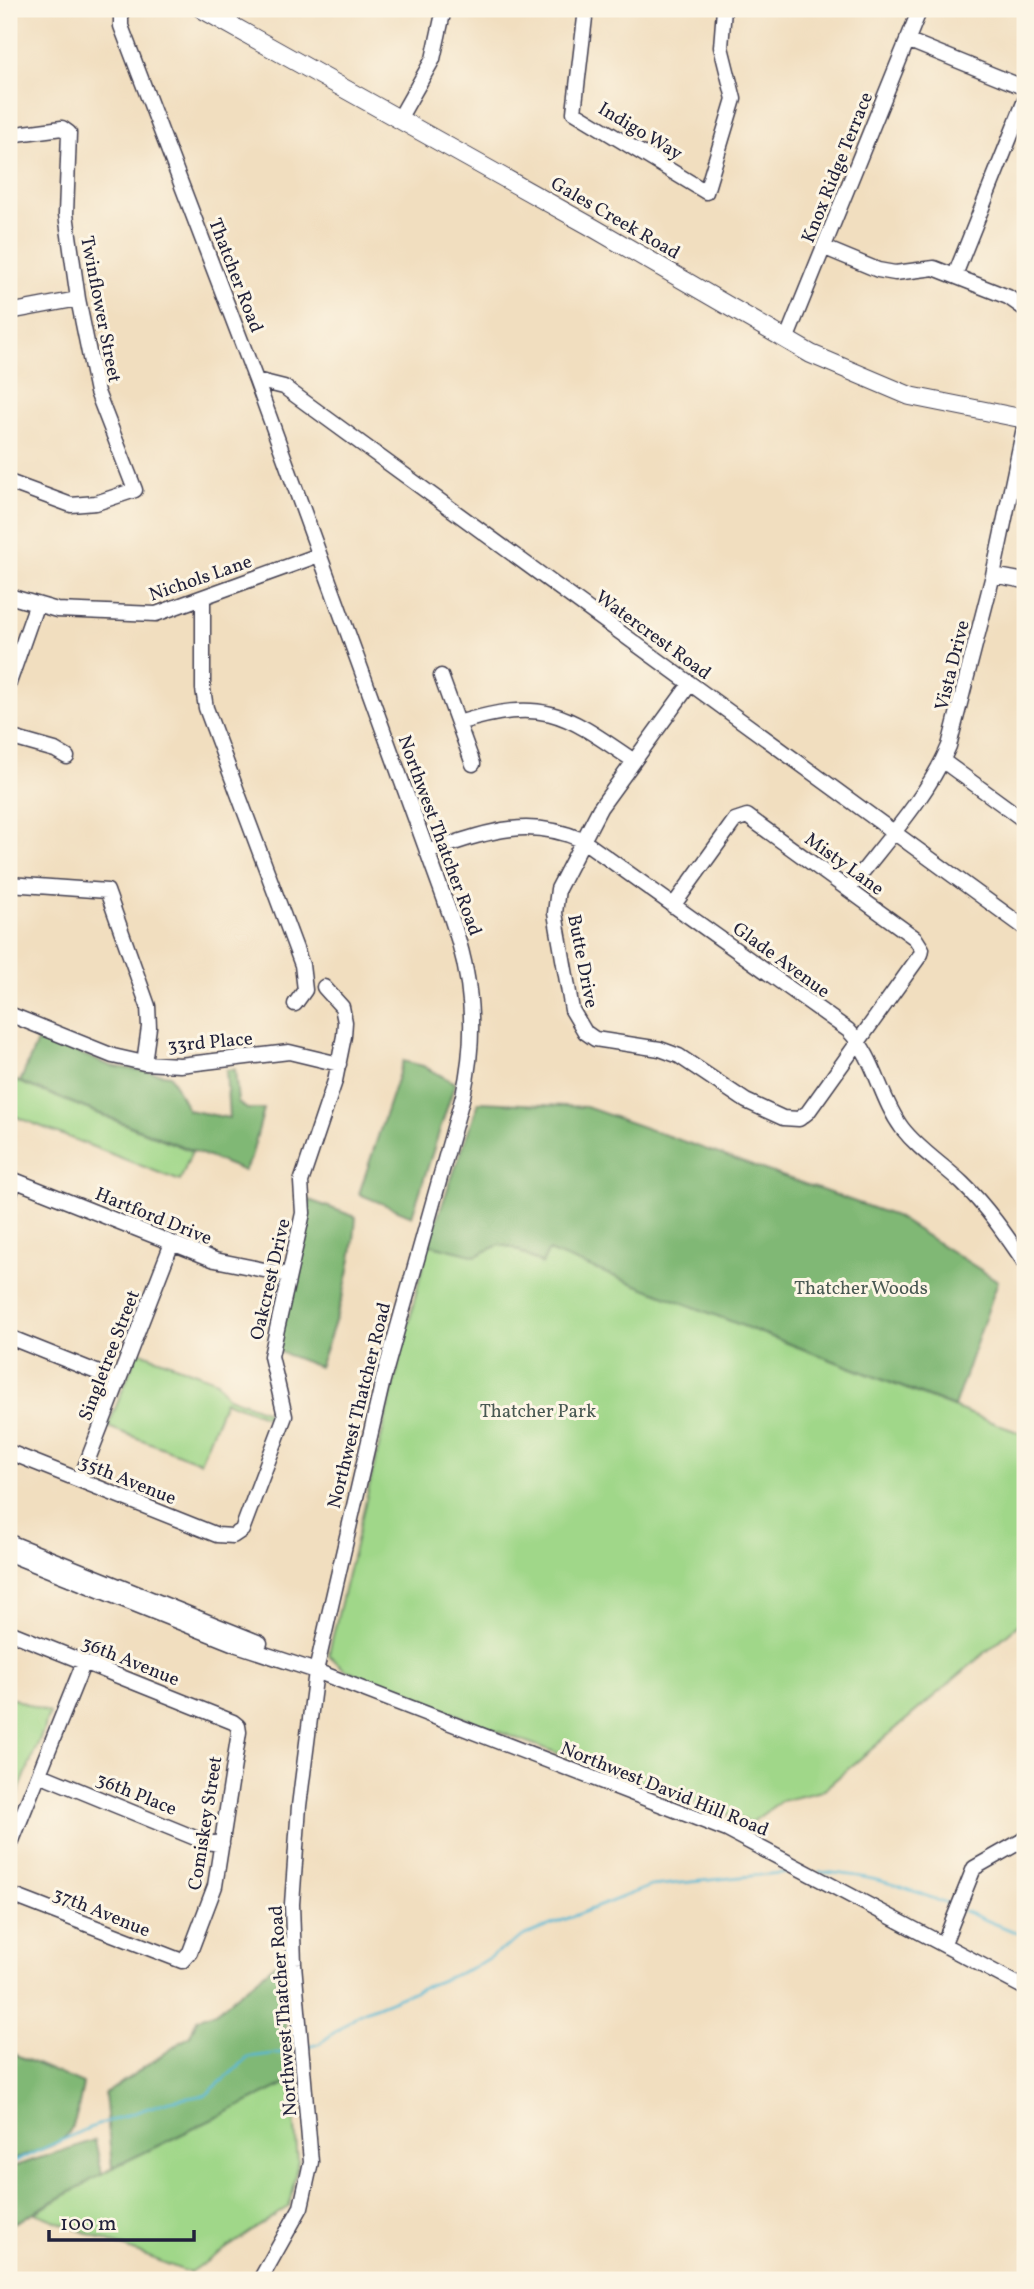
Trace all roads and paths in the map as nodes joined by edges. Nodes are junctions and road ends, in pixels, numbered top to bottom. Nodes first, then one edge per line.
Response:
1 (121, 9) edge
2 (202, 9) edge
3 (444, 9) edge
4 (586, 9) edge
5 (724, 9) edge
6 (920, 9) edge
7 (907, 40) junction
8 (1025, 88) edge
9 (1025, 100) edge
10 (399, 119) junction
11 (9, 135) edge
12 (825, 248) junction
13 (956, 275) junction
14 (78, 299) junction
15 (1025, 309) edge
16 (9, 312) edge
17 (786, 340) junction
18 (256, 380) junction
19 (1025, 421) edge
20 (9, 482) edge
21 (319, 555) junction
22 (993, 575) junction
23 (1025, 581) edge
24 (9, 596) edge
25 (203, 599) junction
26 (36, 606) junction
27 (440, 676) dead end
28 (9, 683) edge
29 (690, 684) junction
30 (458, 723) junction
31 (9, 737) edge
32 (67, 757) dead end
33 (634, 761) junction
34 (943, 761) junction
35 (473, 764) dead end
36 (1025, 821) edge
37 (893, 832) junction
38 (582, 840) junction
39 (427, 852) junction
40 (9, 884) edge
41 (849, 888) junction
42 (673, 906) junction
43 (1025, 928) edge
44 (324, 988) dead end
45 (295, 1004) dead end
46 (9, 1014) edge
47 (859, 1041) junction
48 (144, 1063) junction
49 (339, 1064) junction
50 (12, 1179) edge
51 (9, 1197) edge
52 (172, 1243) junction
53 (1025, 1263) edge
54 (289, 1275) junction
55 (9, 1337) edge
56 (119, 1381) junction
57 (9, 1452) edge
58 (80, 1480) junction
59 (233, 1536) joint
60 (9, 1542) edge
61 (9, 1553) edge
62 (9, 1632) edge
63 (84, 1662) junction
64 (316, 1671) junction
65 (238, 1726) joint
66 (39, 1774) junction
67 (1025, 1839) edge
68 (222, 1844) junction
69 (9, 1848) edge
70 (9, 1894) edge
71 (944, 1943) junction
72 (182, 1962) joint
73 (1025, 1988) edge
74 (260, 2280) edge

1 - 18 street, Thatcher Road
2 - 10 main road, Gales Creek Road
3 - 10 street
4 - 5 street, Indigo Way
6 - 7 street, Knox Ridge Terrace
7 - 8 street
7 - 12 street, Knox Ridge Terrace
9 - 13 street
10 - 17 main road, Gales Creek Road
11 - 14 street, Twinflower Street
12 - 13 street
12 - 17 street, Knox Ridge Terrace
13 - 15 street
14 - 16 street
14 - 20 street, Twinflower Street
17 - 19 main road, Gales Creek Road
18 - 21 street, Thatcher Road
18 - 29 street, Watercrest Road
19 - 22 street, Vista Drive
21 - 25 street, Nichols Lane
21 - 39 street, Northwest Thatcher Road
22 - 23 street
22 - 34 street, Vista Drive
24 - 26 street, Nichols Lane
25 - 26 street, Nichols Lane
25 - 45 street
26 - 28 street
27 - 30 street
29 - 33 street, Butte Drive
29 - 37 street, Watercrest Road
30 - 33 street
30 - 35 street
31 - 32 street
33 - 38 street, Butte Drive
34 - 36 street
34 - 37 street, Vista Drive
37 - 41 street, Vista Drive
37 - 43 street, Watercrest Road
38 - 39 street, Glade Avenue
38 - 42 street, Glade Avenue
38 - 47 street, Butte Drive
39 - 64 street, Northwest Thatcher Road
40 - 48 street
41 - 42 street, Misty Lane
41 - 47 street, Misty Lane
42 - 47 street, Glade Avenue
44 - 49 street, Oakcrest Drive
46 - 48 street, 33rd Place
47 - 53 street, Glade Avenue
48 - 49 street, 33rd Place
49 - 54 street, Oakcrest Drive
50 - 51 street
50 - 52 street, Hartford Drive
52 - 54 street, Hartford Drive
52 - 56 street, Singletree Street
54 - 59 street, Oakcrest Drive
55 - 56 street
56 - 58 street, Singletree Street
57 - 58 street, 35th Avenue
58 - 59 street, 35th Avenue
60 - 64 street, Northwest David Hill Road
61 - 64 street, Northwest David Hill Road
62 - 63 street, 36th Avenue
63 - 65 street, 36th Avenue
63 - 66 street
64 - 71 street, Northwest David Hill Road
64 - 74 street, Northwest Thatcher Road
65 - 68 street, Comiskey Street
66 - 68 street, 36th Place
66 - 69 street
67 - 71 street
68 - 72 street, Comiskey Street
70 - 72 street, 37th Avenue
71 - 73 street, Northwest David Hill Road

